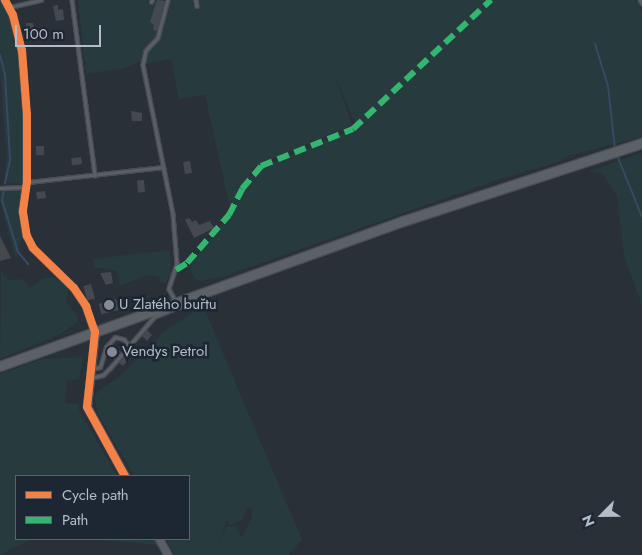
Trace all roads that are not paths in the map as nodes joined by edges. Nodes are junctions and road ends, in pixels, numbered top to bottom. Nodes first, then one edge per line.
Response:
1 (5, 0) edge
2 (41, 0) edge
3 (72, 0) edge
4 (168, 0) edge
5 (196, 0) edge
6 (640, 0) edge
7 (642, 3) edge
8 (197, 6) dead end
9 (10, 7) junction
10 (642, 143) edge
11 (163, 167) junction
12 (95, 175) junction
13 (27, 184) junction
14 (0, 188) edge
15 (244, 278) junction
16 (176, 304) junction
17 (95, 332) junction
18 (128, 346) junction
19 (0, 366) edge
20 (90, 369) junction
21 (89, 378) junction
22 (124, 475) edge
23 (160, 540) edge
24 (168, 555) edge

1 - 9 street
2 - 9 lane
3 - 12 lane
4 - 11 lane
5 - 8 lane
6 - 7 lane
9 - 13 street
10 - 15 main road
11 - 12 lane
11 - 16 lane
12 - 13 lane
13 - 14 lane
13 - 17 street
15 - 16 main road
15 - 18 lane
16 - 17 main road
17 - 19 main road
17 - 20 street
18 - 20 lane
18 - 21 lane
20 - 21 street
21 - 22 street
23 - 24 street

